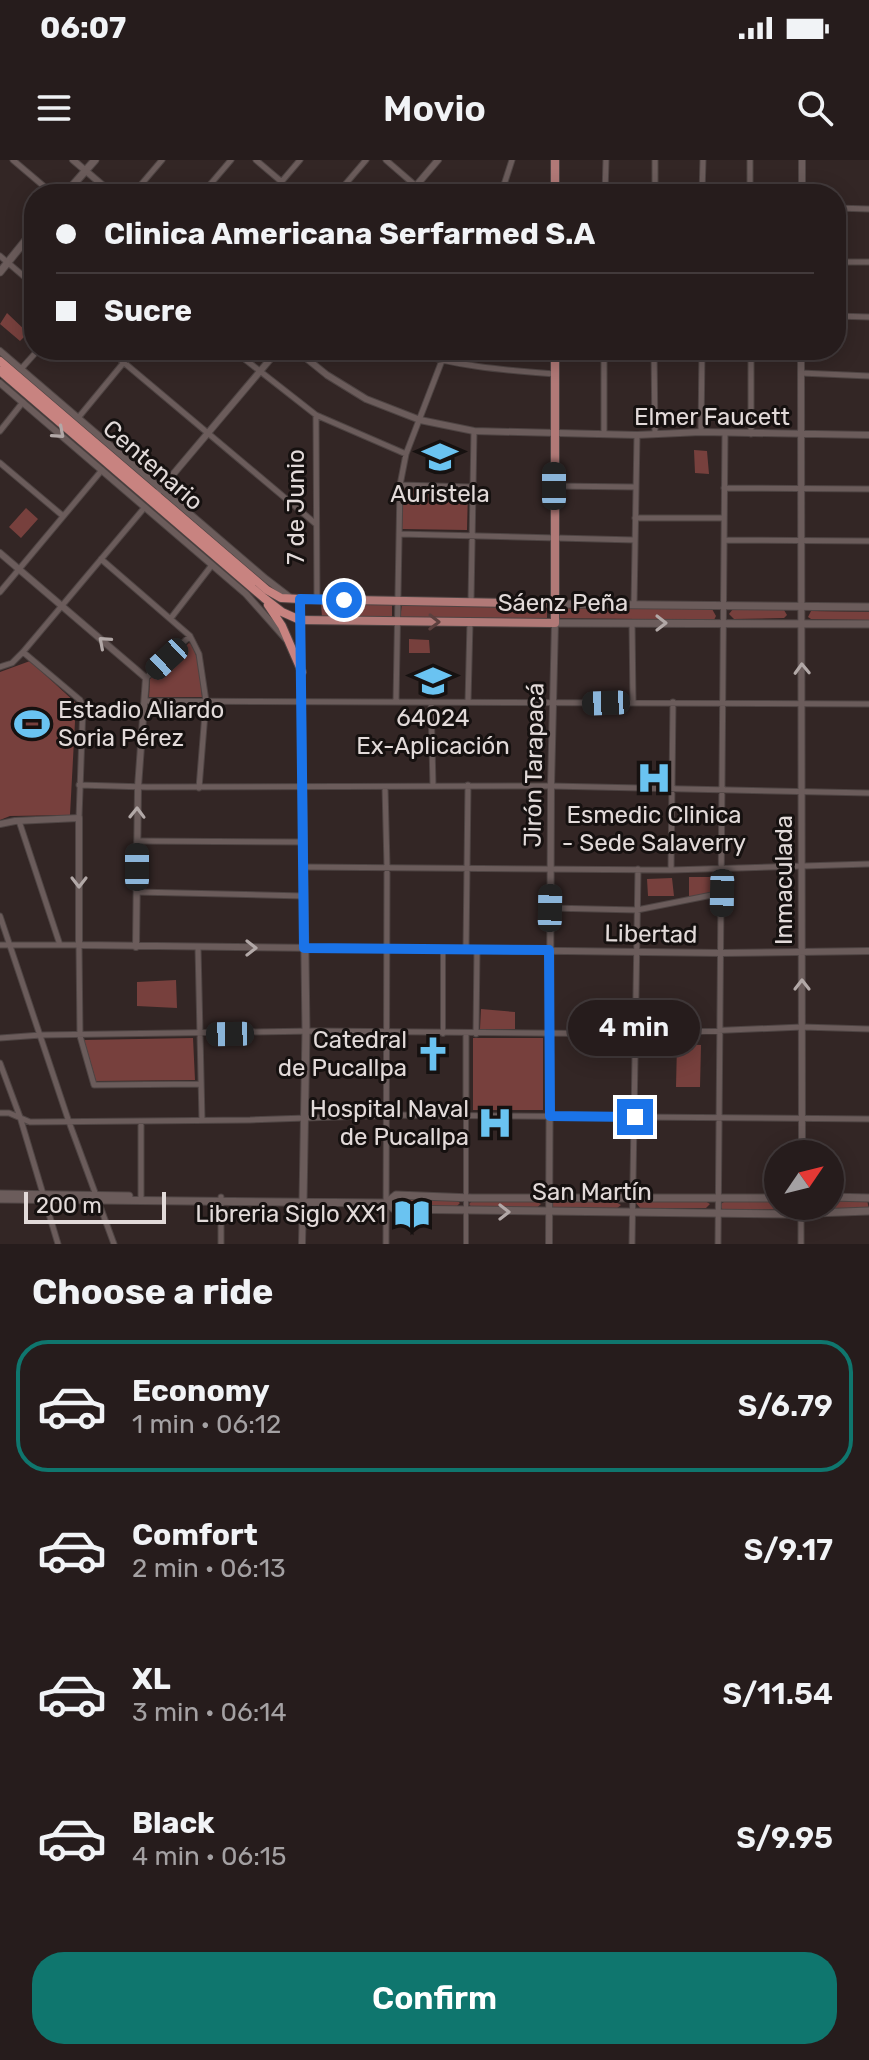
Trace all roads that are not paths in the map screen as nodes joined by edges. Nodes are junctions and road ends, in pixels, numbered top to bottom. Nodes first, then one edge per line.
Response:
1 (13, 160) edge
2 (73, 160) edge
3 (95, 160) edge
4 (162, 160) edge
5 (231, 160) edge
6 (256, 160) edge
7 (300, 160) edge
8 (366, 160) edge
9 (386, 160) edge
10 (438, 160) edge
11 (512, 160) edge
12 (555, 160) edge
13 (606, 160) edge
14 (655, 160) edge
15 (703, 160) edge
16 (750, 160) edge
17 (802, 160) edge
18 (85, 171) junction
19 (282, 182) junction
20 (41, 184) edge
21 (74, 184) edge
22 (101, 184) edge
23 (142, 184) edge
24 (211, 184) edge
25 (284, 184) edge
26 (346, 184) edge
27 (414, 184) edge
28 (418, 184) edge
29 (504, 184) edge
30 (555, 184) edge
31 (605, 184) edge
32 (655, 184) edge
33 (702, 184) edge
34 (750, 184) edge
35 (802, 184) edge
36 (846, 208) edge
37 (869, 209) edge
38 (24, 242) edge
39 (0, 256) edge
40 (7, 262) junction
41 (846, 262) edge
42 (869, 262) edge
43 (0, 272) edge
44 (24, 276) edge
45 (846, 316) edge
46 (869, 317) edge
47 (0, 351) edge
48 (29, 360) edge
49 (121, 360) edge
50 (245, 360) edge
51 (269, 360) edge
52 (308, 360) edge
53 (436, 360) edge
54 (555, 360) edge
55 (604, 360) edge
56 (654, 360) edge
57 (702, 360) edge
58 (751, 360) edge
59 (801, 360) edge
60 (0, 361) edge
61 (123, 362) junction
62 (442, 362) junction
63 (21, 369) junction
64 (0, 371) edge
65 (259, 372) junction
66 (801, 373) junction
67 (555, 374) junction
68 (869, 376) edge
69 (0, 383) edge
70 (23, 402) junction
71 (316, 415) junction
72 (78, 418) junction
73 (420, 420) junction
74 (0, 431) edge
75 (474, 431) junction
76 (701, 432) junction
77 (555, 433) junction
78 (604, 433) junction
79 (725, 433) junction
80 (206, 434) junction
81 (655, 434) junction
82 (751, 434) junction
83 (637, 435) junction
84 (801, 435) junction
85 (869, 435) edge
86 (406, 454) junction
87 (0, 463) edge
88 (102, 470) junction
89 (400, 485) junction
90 (554, 486) junction
91 (472, 487) junction
92 (635, 487) junction
93 (724, 488) junction
94 (869, 489) edge
95 (801, 490) junction
96 (153, 497) junction
97 (63, 516) junction
98 (635, 518) junction
99 (724, 518) junction
100 (316, 524) junction
101 (399, 534) junction
102 (472, 537) junction
103 (554, 540) junction
104 (635, 540) junction
105 (724, 540) junction
106 (869, 541) edge
107 (801, 542) junction
108 (0, 553) edge
109 (101, 559) junction
110 (212, 565) junction
111 (19, 569) junction
112 (0, 592) edge
113 (264, 598) junction
114 (281, 598) joint
115 (296, 599) junction
116 (317, 600) junction
117 (398, 601) junction
118 (471, 601) junction
119 (556, 604) junction
120 (62, 605) junction
121 (634, 605) junction
122 (723, 605) junction
123 (801, 606) junction
124 (869, 607) edge
125 (171, 618) junction
126 (300, 620) junction
127 (397, 622) junction
128 (470, 622) junction
129 (555, 623) junction
130 (632, 623) junction
131 (723, 623) junction
132 (801, 624) junction
133 (869, 624) edge
134 (190, 636) junction
135 (290, 644) junction
136 (23, 652) junction
137 (0, 667) edge
138 (302, 672) junction
139 (146, 678) junction
140 (145, 701) junction
141 (206, 701) junction
142 (396, 702) junction
143 (431, 702) junction
144 (468, 702) junction
145 (633, 702) junction
146 (673, 702) junction
147 (724, 702) junction
148 (301, 704) junction
149 (803, 704) junction
150 (869, 704) edge
151 (552, 705) junction
152 (79, 785) junction
153 (468, 785) junction
154 (303, 786) junction
155 (433, 786) junction
156 (551, 786) junction
157 (138, 787) junction
158 (385, 787) junction
159 (199, 788) junction
160 (673, 788) junction
161 (722, 789) junction
162 (802, 791) junction
163 (869, 793) edge
164 (79, 818) junction
165 (19, 821) junction
166 (0, 824) edge
167 (137, 841) junction
168 (304, 842) junction
169 (869, 864) edge
170 (804, 865) junction
171 (387, 866) junction
172 (304, 867) junction
173 (723, 867) junction
174 (468, 868) junction
175 (550, 868) junction
176 (638, 869) junction
177 (671, 870) junction
178 (137, 892) junction
179 (722, 893) junction
180 (304, 896) junction
181 (550, 908) junction
182 (637, 910) junction
183 (0, 916) edge
184 (0, 945) edge
185 (10, 945) junction
186 (60, 945) junction
187 (79, 945) junction
188 (136, 947) junction
189 (198, 948) junction
190 (304, 948) junction
191 (387, 949) junction
192 (443, 949) junction
193 (466, 949) junction
194 (477, 949) junction
195 (549, 950) junction
196 (869, 951) edge
197 (637, 952) junction
198 (721, 953) junction
199 (803, 953) junction
200 (802, 1027) junction
201 (869, 1029) edge
202 (306, 1031) junction
203 (720, 1031) junction
204 (387, 1033) junction
205 (199, 1034) junction
206 (443, 1034) junction
207 (476, 1034) junction
208 (636, 1034) junction
209 (41, 1035) junction
210 (466, 1035) junction
211 (549, 1035) junction
212 (80, 1036) junction
213 (0, 1038) edge
214 (0, 1063) edge
215 (200, 1084) junction
216 (0, 1113) edge
217 (385, 1116) junction
218 (466, 1116) junction
219 (550, 1116) junction
220 (20, 1117) junction
221 (635, 1117) junction
222 (305, 1118) junction
223 (717, 1118) junction
224 (803, 1119) junction
225 (869, 1119) edge
226 (202, 1120) junction
227 (141, 1121) junction
228 (69, 1122) junction
229 (802, 1140) edge
230 (0, 1196) edge
231 (44, 1197) junction
232 (465, 1197) junction
233 (844, 1197) edge
234 (97, 1198) junction
235 (141, 1198) junction
236 (549, 1198) junction
237 (632, 1198) junction
238 (717, 1198) junction
239 (764, 1198) edge
240 (869, 1198) edge
241 (222, 1200) junction
242 (303, 1201) junction
243 (386, 1203) junction
244 (632, 1211) junction
245 (764, 1211) edge
246 (844, 1211) edge
247 (869, 1211) edge
248 (466, 1212) junction
249 (549, 1212) junction
250 (717, 1212) junction
251 (801, 1220) edge
252 (58, 1244) edge
253 (114, 1244) edge
254 (221, 1244) edge
255 (302, 1244) edge
256 (386, 1244) edge
257 (466, 1244) edge
258 (549, 1244) edge
259 (632, 1244) edge
260 (718, 1244) edge
261 (801, 1244) edge

1 - 20 street
2 - 18 street
3 - 18 main road
4 - 23 street
5 - 24 street
6 - 19 street
7 - 19 street
8 - 26 street
9 - 27 street
10 - 28 street
11 - 29 street
12 - 30 main road
13 - 31 street
14 - 32 street
15 - 33 street
16 - 34 street
17 - 35 street
18 - 21 main road
18 - 22 street
19 - 25 street
36 - 37 street
38 - 40 main road
39 - 40 street
40 - 43 main road
40 - 44 street
41 - 42 street
45 - 46 street
47 - 63 street
48 - 63 street
49 - 61 street
50 - 65 street
51 - 65 street
52 - 73 street, Elmer Faucett
53 - 62 street
54 - 67 main road
55 - 78 street
56 - 81 street
57 - 76 street
58 - 82 street
59 - 66 street, Inmaculada
60 - 96 highway, Centenario
61 - 72 street
61 - 80 street
62 - 67 street
62 - 73 street
63 - 72 street
64 - 96 highway, Centenario
65 - 71 street
65 - 80 street
66 - 68 street
66 - 84 street, Inmaculada
67 - 77 main road
69 - 70 street
70 - 74 street
70 -> 88 street
71 - 86 street
71 - 100 street, 7 de Junio
72 - 96 street
73 - 75 street, Elmer Faucett
73 - 86 street
75 - 77 street, Elmer Faucett
75 - 91 street
76 - 79 street, Elmer Faucett
76 - 81 street, Elmer Faucett
77 - 78 street, Elmer Faucett
77 - 90 main road
78 - 83 street, Elmer Faucett
79 - 82 street, Elmer Faucett
79 - 93 street
80 - 96 street
80 - 100 street
81 - 83 street, Elmer Faucett
82 - 84 street, Elmer Faucett
83 - 92 street
84 - 85 street, Elmer Faucett
84 - 95 street, Inmaculada
86 - 89 street
87 - 97 street
88 - 96 street
88 - 97 street
89 - 91 street
89 - 101 street
90 - 92 street
90 - 103 main road
91 - 102 street
92 - 98 street
93 - 95 street
93 - 99 street
94 - 95 street
95 - 107 street, Inmaculada
96 - 109 street
96 - 110 street
96 - 113 highway, Centenario
96 - 114 highway, Centenario
96 - 115 street
97 - 111 street
98 - 99 street
98 - 104 street
99 - 105 street
100 - 116 street, 7 de Junio
101 - 102 street
101 - 117 street
102 - 103 street
102 - 118 street
103 - 104 street
103 - 119 main road
104 - 121 street
105 - 107 street
105 - 122 street
106 - 107 street
107 - 123 street, Inmaculada
108 - 111 street
109 - 120 street
109 - 125 street
110 - 125 street
110 - 135 street
111 - 112 street
111 - 120 street
113 - 126 highway, Sáenz Peña
113 - 135 highway
114 - 115 highway, Sáenz Peña
115 - 116 main road, Sáenz Peña
115 - 126 main road
116 - 117 main road, Sáenz Peña
117 - 118 main road, Sáenz Peña
117 - 127 street
118 - 119 main road, Sáenz Peña
119 - 121 main road, Sáenz Peña
119 - 129 main road
120 - 136 street
139 -> 120 street
121 - 122 main road, Sáenz Peña
122 - 123 main road, Sáenz Peña
122 - 131 street
123 - 124 main road, Sáenz Peña
123 - 132 street, Inmaculada
125 - 134 street
126 - 127 main road, Sáenz Peña
126 - 138 main road
127 -> 128 main road, Sáenz Peña
127 - 142 street
128 - 129 main road, Sáenz Peña
128 - 144 street
129 - 130 main road, Sáenz Peña
129 - 151 street, Jirón Tarapacá
130 -> 131 main road, Sáenz Peña
130 - 145 street
131 - 132 main road, Sáenz Peña
131 - 147 street
132 - 133 main road, Sáenz Peña
149 -> 132 street, Inmaculada
134 - 139 street
134 - 141 street
135 - 138 highway
136 - 137 street
136 - 152 street
138 - 148 main road
139 - 140 street
140 - 141 street
140 - 157 street
141 - 148 street
141 - 159 street
142 - 143 street
142 - 148 street
143 - 144 street
143 - 155 street
144 - 151 street
145 - 146 street
145 - 151 street
146 - 147 street
146 - 160 street
147 - 149 street
147 - 161 street
148 - 154 main road
149 - 150 street
149 - 162 street, Inmaculada
151 - 156 street, Jirón Tarapacá
152 - 157 street
152 - 164 street
153 - 155 street
153 - 156 street
153 - 174 street
154 - 158 street
154 - 159 street
154 - 168 main road
155 - 158 street
156 - 160 street
156 - 175 street, Jirón Tarapacá
157 - 159 street
167 -> 157 street
158 - 171 street
160 - 161 street
160 - 177 street
161 - 162 street
161 - 173 street
162 - 163 street
162 - 170 street, Inmaculada
164 - 165 street
164 -> 187 street
165 - 166 street
165 - 186 street
167 - 168 street
167 - 178 street
168 - 172 main road
169 - 170 street
170 - 173 street
170 - 199 street, Inmaculada
171 - 172 street
171 - 174 street
171 - 191 street
172 - 180 main road
173 - 177 street
173 - 179 street
174 - 175 street
174 - 193 street
175 - 176 street
175 - 181 street, Jirón Tarapacá
176 - 177 street
176 - 182 street
178 - 180 street
178 - 188 street
179 - 182 street
179 - 198 street
180 - 190 main road
181 - 182 street
181 - 195 street, Jirón Tarapacá
182 - 197 street
183 - 185 street
184 - 185 street, Libertad
185 - 186 street, Libertad
185 - 209 street
186 - 187 street, Libertad
187 - 188 street, Libertad
187 - 212 street
188 - 189 street, Libertad
189 -> 190 street, Libertad
189 - 205 street
190 - 191 street, Libertad
190 - 202 main road
191 - 192 street, Libertad
191 - 204 street
192 - 193 street, Libertad
192 - 206 street
193 - 194 street, Libertad
194 - 195 street, Libertad
194 - 207 street
195 - 197 street, Libertad
195 - 211 street, Jirón Tarapacá
196 - 199 street, Libertad
197 - 198 street, Libertad
197 - 208 street
198 - 199 street, Libertad
198 - 203 street
200 -> 199 street, Inmaculada
200 - 201 street
200 - 203 street
200 - 224 street, Inmaculada
202 - 204 street
202 - 205 street
202 - 222 main road
203 - 208 street
203 - 223 street
204 - 206 street
204 - 217 street
205 - 212 street
205 - 215 street
206 - 210 street
207 - 210 street
207 - 211 street
208 - 211 street
208 - 221 street
209 - 212 street
209 - 213 street
209 - 228 street
210 - 218 street
211 - 219 street, Jirón Tarapacá
212 - 215 street
214 - 220 street
215 - 226 street
216 - 220 street
217 - 218 street
217 - 222 street
217 - 243 street
218 - 219 street
218 - 232 street
219 - 221 street
219 - 236 street, Jirón Tarapacá
220 - 228 street
220 - 231 street
221 - 223 street
221 - 237 street
222 - 226 street
222 - 242 main road
223 - 224 street
223 - 238 street
224 - 225 street
224 - 229 street, Inmaculada
226 - 227 street
227 - 228 street
227 - 235 street
228 - 234 street
230 - 231 main road, San Martín
231 - 234 main road, San Martín
231 - 252 street
232 - 236 main road, San Martín
232 - 243 main road, San Martín
232 - 248 street
233 - 240 main road
234 - 235 main road, San Martín
234 - 253 street
235 - 241 main road, San Martín
236 - 237 main road, San Martín
236 - 249 street, Jirón Tarapacá
237 - 238 main road, San Martín
237 - 244 street
238 - 239 main road, San Martín
238 - 250 street
241 - 242 main road, San Martín
241 - 254 street
242 - 243 main road, San Martín
242 - 255 street
243 - 248 main road, San Martín
243 - 256 street
244 - 249 main road, San Martín
244 - 250 main road, San Martín
244 - 259 street
245 - 250 main road, San Martín
246 - 247 main road, San Martín
248 -> 249 main road, San Martín
248 - 257 street
249 - 258 street, Jirón Tarapacá
250 - 260 street
251 - 261 street

